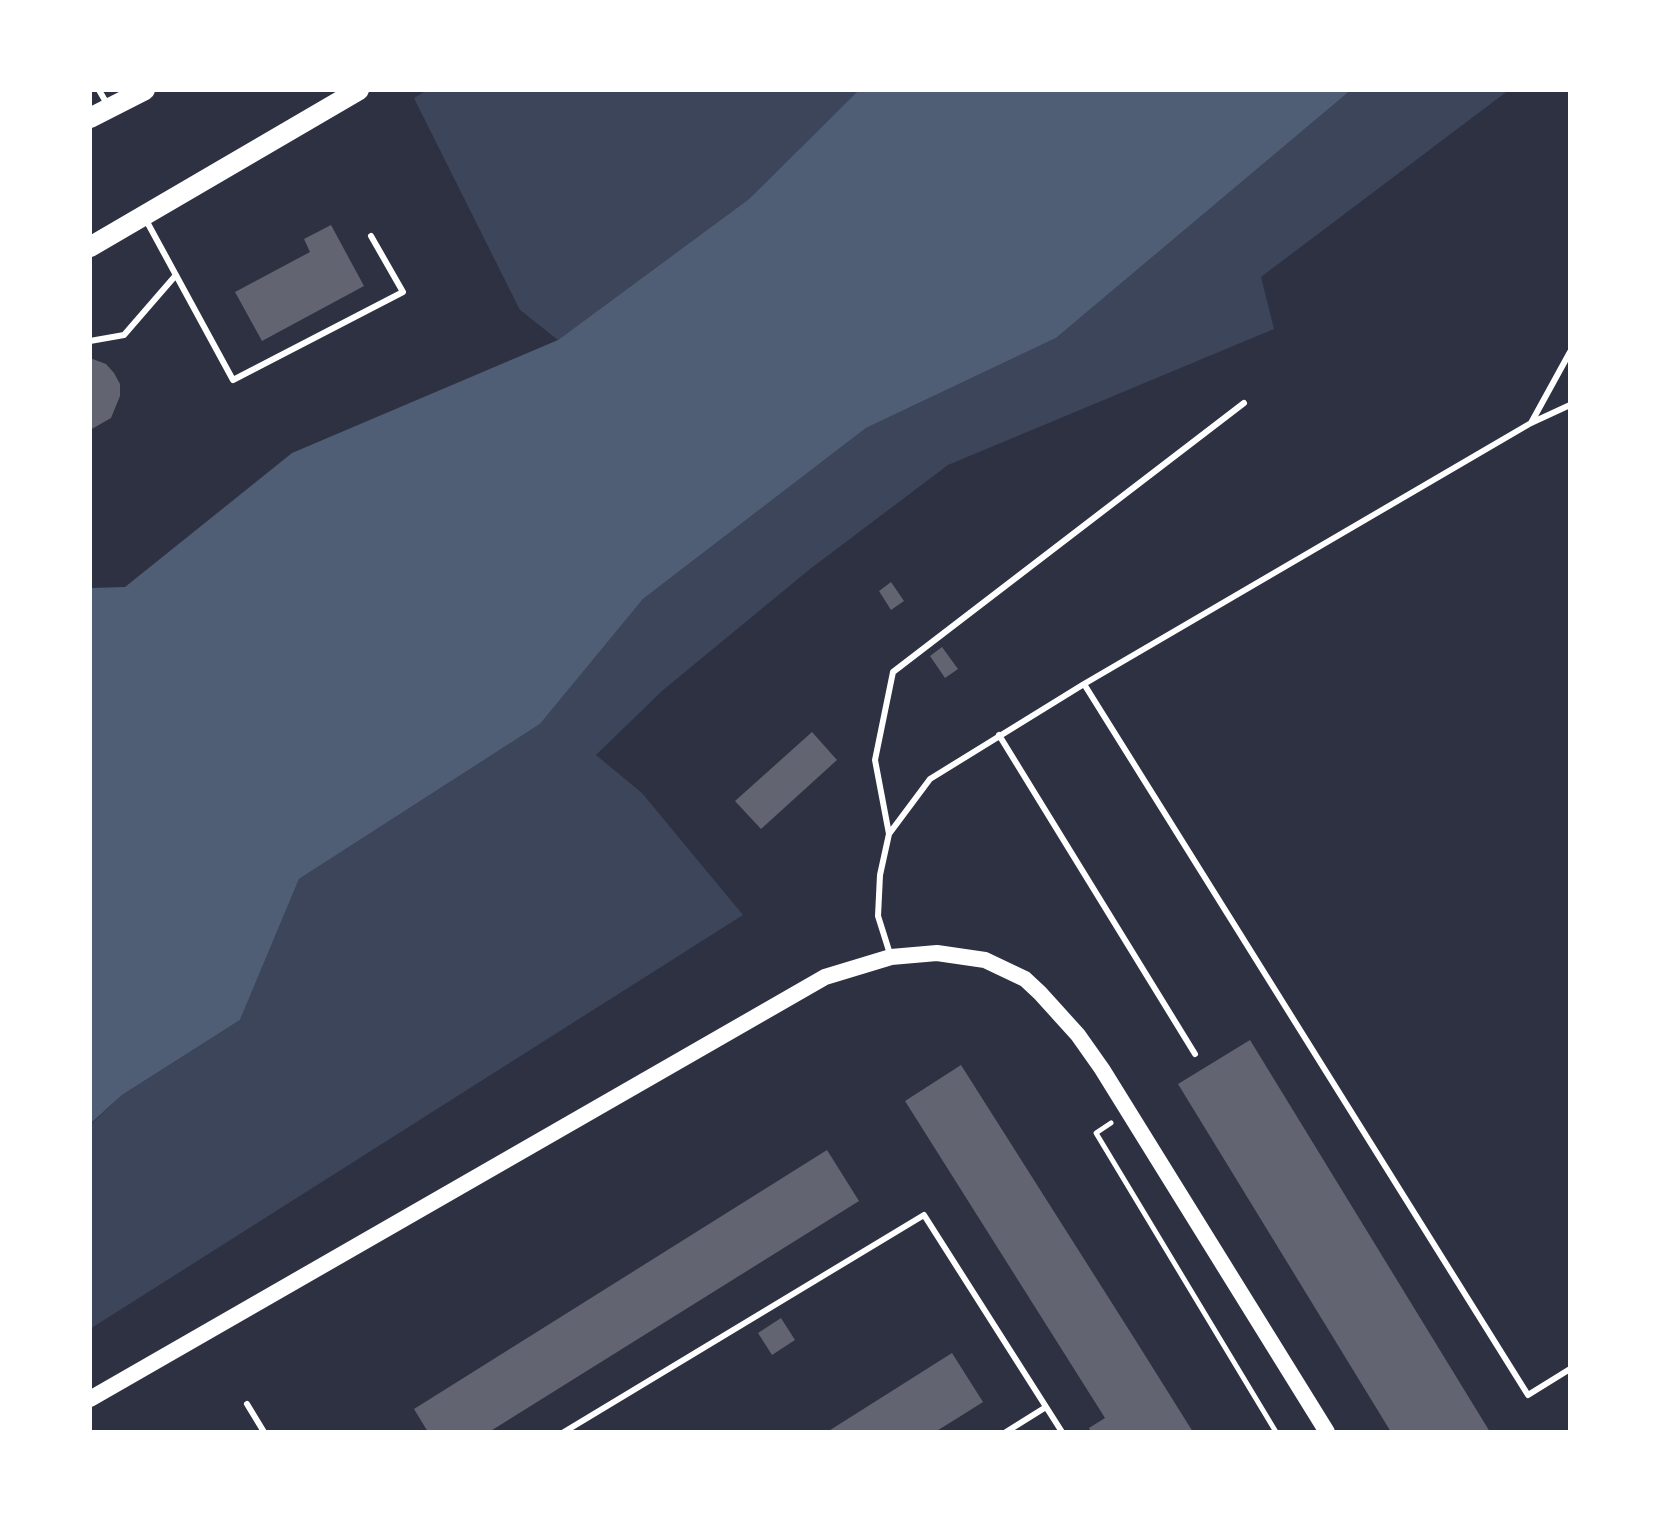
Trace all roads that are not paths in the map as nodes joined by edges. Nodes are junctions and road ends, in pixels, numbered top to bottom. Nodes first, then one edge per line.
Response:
1 (145, 90) edge
2 (359, 90) edge
3 (104, 99) edge
4 (90, 118) edge
5 (144, 217) junction
6 (371, 236) dead end
7 (90, 247) edge
8 (176, 275) junction
9 (90, 341) edge
10 (1570, 352) edge
11 (1244, 403) dead end
12 (1570, 405) edge
13 (1531, 423) junction
14 (1084, 684) junction
15 (999, 735) junction
16 (889, 834) junction
17 (891, 957) junction
18 (1195, 1054) dead end
19 (1570, 1369) edge
20 (90, 1399) edge
21 (247, 1404) dead end
22 (1046, 1407) junction
23 (264, 1432) edge
24 (564, 1432) edge
25 (1006, 1432) edge
26 (1062, 1432) edge
27 (1327, 1432) edge

1 - 3 main road
2 - 5 main road
3 - 4 main road
5 - 7 main road
5 - 8 lane
6 - 8 lane
8 - 9 lane
10 - 13 lane
11 - 16 lane
12 - 13 lane
13 - 14 lane
14 - 15 lane
14 - 19 lane
15 - 16 lane
15 - 18 lane
16 - 17 lane
17 - 20 main road
17 - 27 main road
21 - 23 lane
22 - 24 lane
22 - 25 lane
22 - 26 lane

